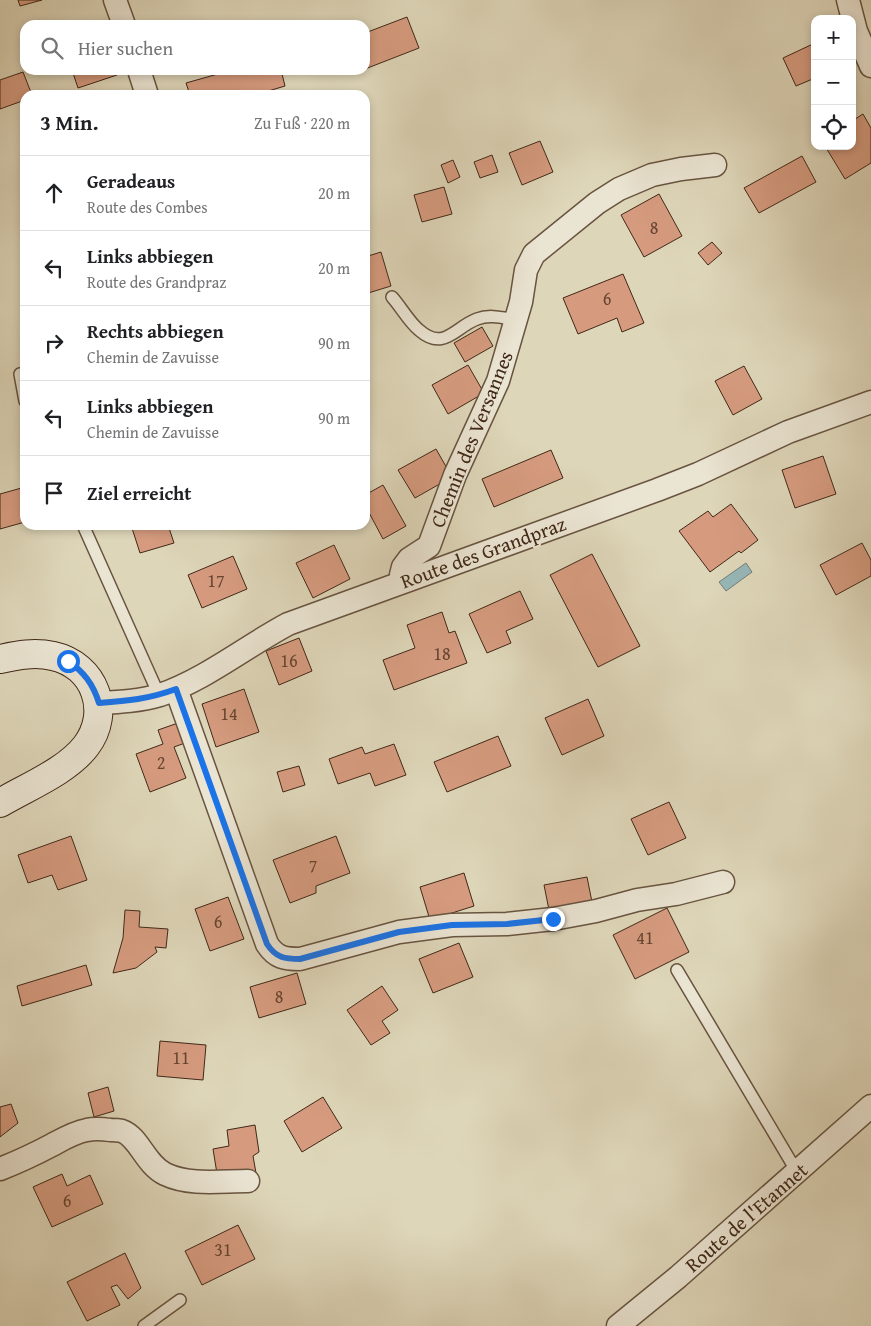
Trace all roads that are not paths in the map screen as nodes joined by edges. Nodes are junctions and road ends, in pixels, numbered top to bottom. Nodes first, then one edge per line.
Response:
1 (115, 0) edge
2 (848, 0) edge
3 (122, 20) edge
4 (871, 66) edge
5 (141, 75) edge
6 (145, 90) edge
7 (715, 164) dead end
8 (392, 297) dead end
9 (516, 320) junction
10 (871, 402) edge
11 (86, 530) edge
12 (402, 581) junction
13 (0, 659) edge
14 (167, 692) junction
15 (99, 703) junction
16 (0, 803) edge
17 (723, 882) dead end
18 (677, 970) dead end
19 (871, 1106) edge
20 (0, 1169) edge
21 (797, 1172) junction
22 (248, 1181) dead end
23 (180, 1300) dead end
24 (144, 1326) edge
25 (618, 1326) edge

1 - 3 street
2 - 4 street
5 - 6 street
7 - 9 street, Chemin des Versannes
8 - 9 lane
9 - 12 street, Chemin des Versannes
10 - 12 street, Route des Grandpraz
11 - 14 lane
12 - 14 street, Route des Grandpraz
13 - 15 street
14 - 15 street, Route des Grandpraz
14 - 17 street
15 - 16 street
18 - 21 lane
19 - 21 street, Route de l'Etannet
20 - 22 street
21 - 25 street, Route de l'Etannet
23 - 24 lane

